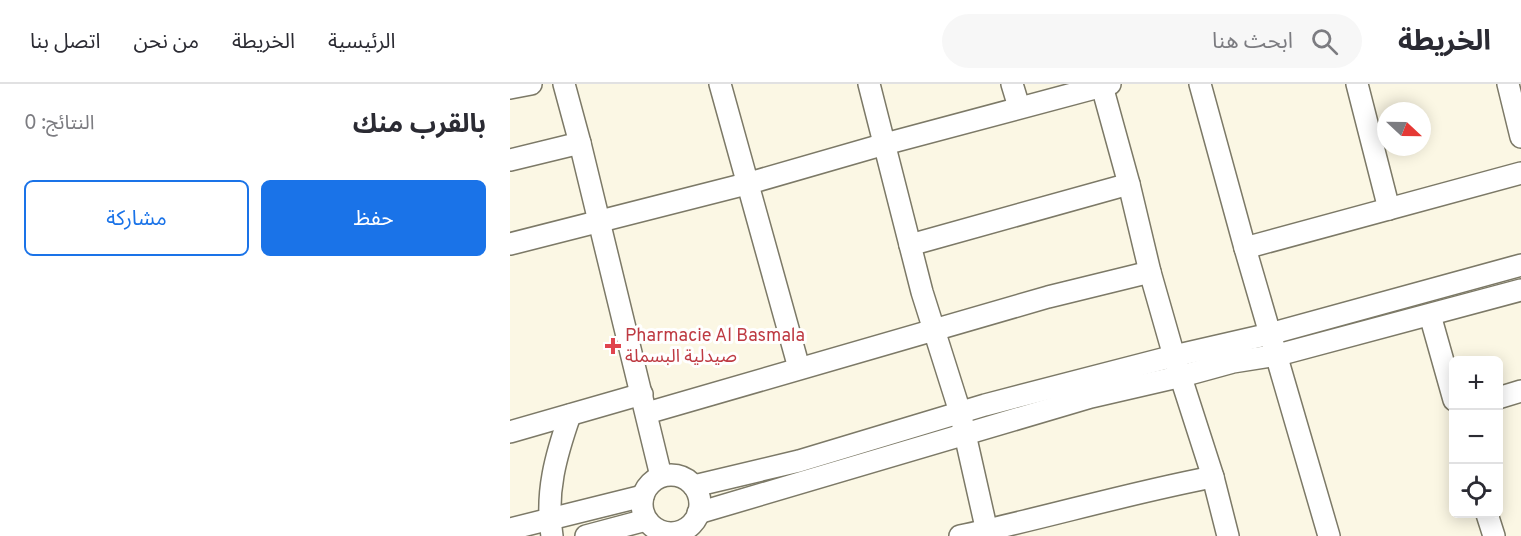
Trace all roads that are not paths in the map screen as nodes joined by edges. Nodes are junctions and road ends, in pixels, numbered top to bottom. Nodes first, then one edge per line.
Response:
1 (531, 84) edge
2 (564, 84) edge
3 (720, 84) edge
4 (869, 84) edge
5 (1012, 84) edge
6 (1200, 84) edge
7 (1357, 84) edge
8 (1508, 84) edge
9 (1106, 85) edge
10 (510, 88) edge
11 (1019, 107) junction
12 (1521, 137) edge
13 (580, 143) junction
14 (885, 144) junction
15 (510, 160) edge
16 (1521, 174) edge
17 (746, 184) junction
18 (1129, 184) junction
19 (1389, 209) junction
20 (599, 221) junction
21 (510, 244) edge
22 (910, 244) junction
23 (1245, 248) junction
24 (1521, 265) edge
25 (1150, 272) junction
26 (1521, 290) edge
27 (1430, 315) junction
28 (933, 331) junction
29 (1270, 334) junction
30 (1278, 355) junction
31 (1174, 356) junction
32 (799, 368) junction
33 (1182, 376) junction
34 (1449, 382) edge
35 (1521, 391) edge
36 (1503, 396) edge
37 (645, 404) junction
38 (570, 415) junction
39 (962, 422) junction
40 (510, 432) edge
41 (662, 476) junction
42 (1213, 477) junction
43 (694, 486) junction
44 (643, 496) junction
45 (698, 513) junction
46 (1489, 518) edge
47 (646, 520) junction
48 (551, 527) edge
49 (510, 529) edge
50 (682, 533) edge
51 (987, 533) edge
52 (586, 536) edge
53 (960, 536) edge
54 (1228, 536) edge
55 (1329, 536) edge
56 (1494, 536) edge

1 - 10 street
2 - 13 street
3 - 17 street
4 - 14 street
5 - 11 street
6 - 23 street
7 - 19 street
8 - 12 street
9 - 11 street
9 - 18 street
11 - 14 street
13 - 15 street
13 - 20 street
14 - 17 street
14 - 22 street
16 - 19 street
17 - 20 street
17 - 32 street
18 - 22 street
18 - 25 street
19 - 23 street
20 - 21 street
20 - 37 street
22 - 28 street
23 - 29 street
24 - 29 street
25 - 28 street
25 - 31 street
26 - 27 street
27 - 30 street
27 - 34 street
28 - 32 street
28 - 39 street
29 - 30 street
29 - 31 street
30 - 33 street
30 - 55 street
31 - 33 street
31 - 39 street
32 - 37 street
33 - 39 street
33 - 42 street
35 - 36 street
37 - 38 street
37 - 41 street
38 - 40 street
38 - 48 street
39 - 43 street
39 - 45 street
39 - 51 street
41 - 43 street
41 - 44 street
42 - 51 street
42 - 54 street
43 - 45 street
44 - 47 street
44 - 48 street
45 - 50 street
46 - 56 street
47 - 50 street
47 - 52 street
48 - 49 street
51 - 53 street

